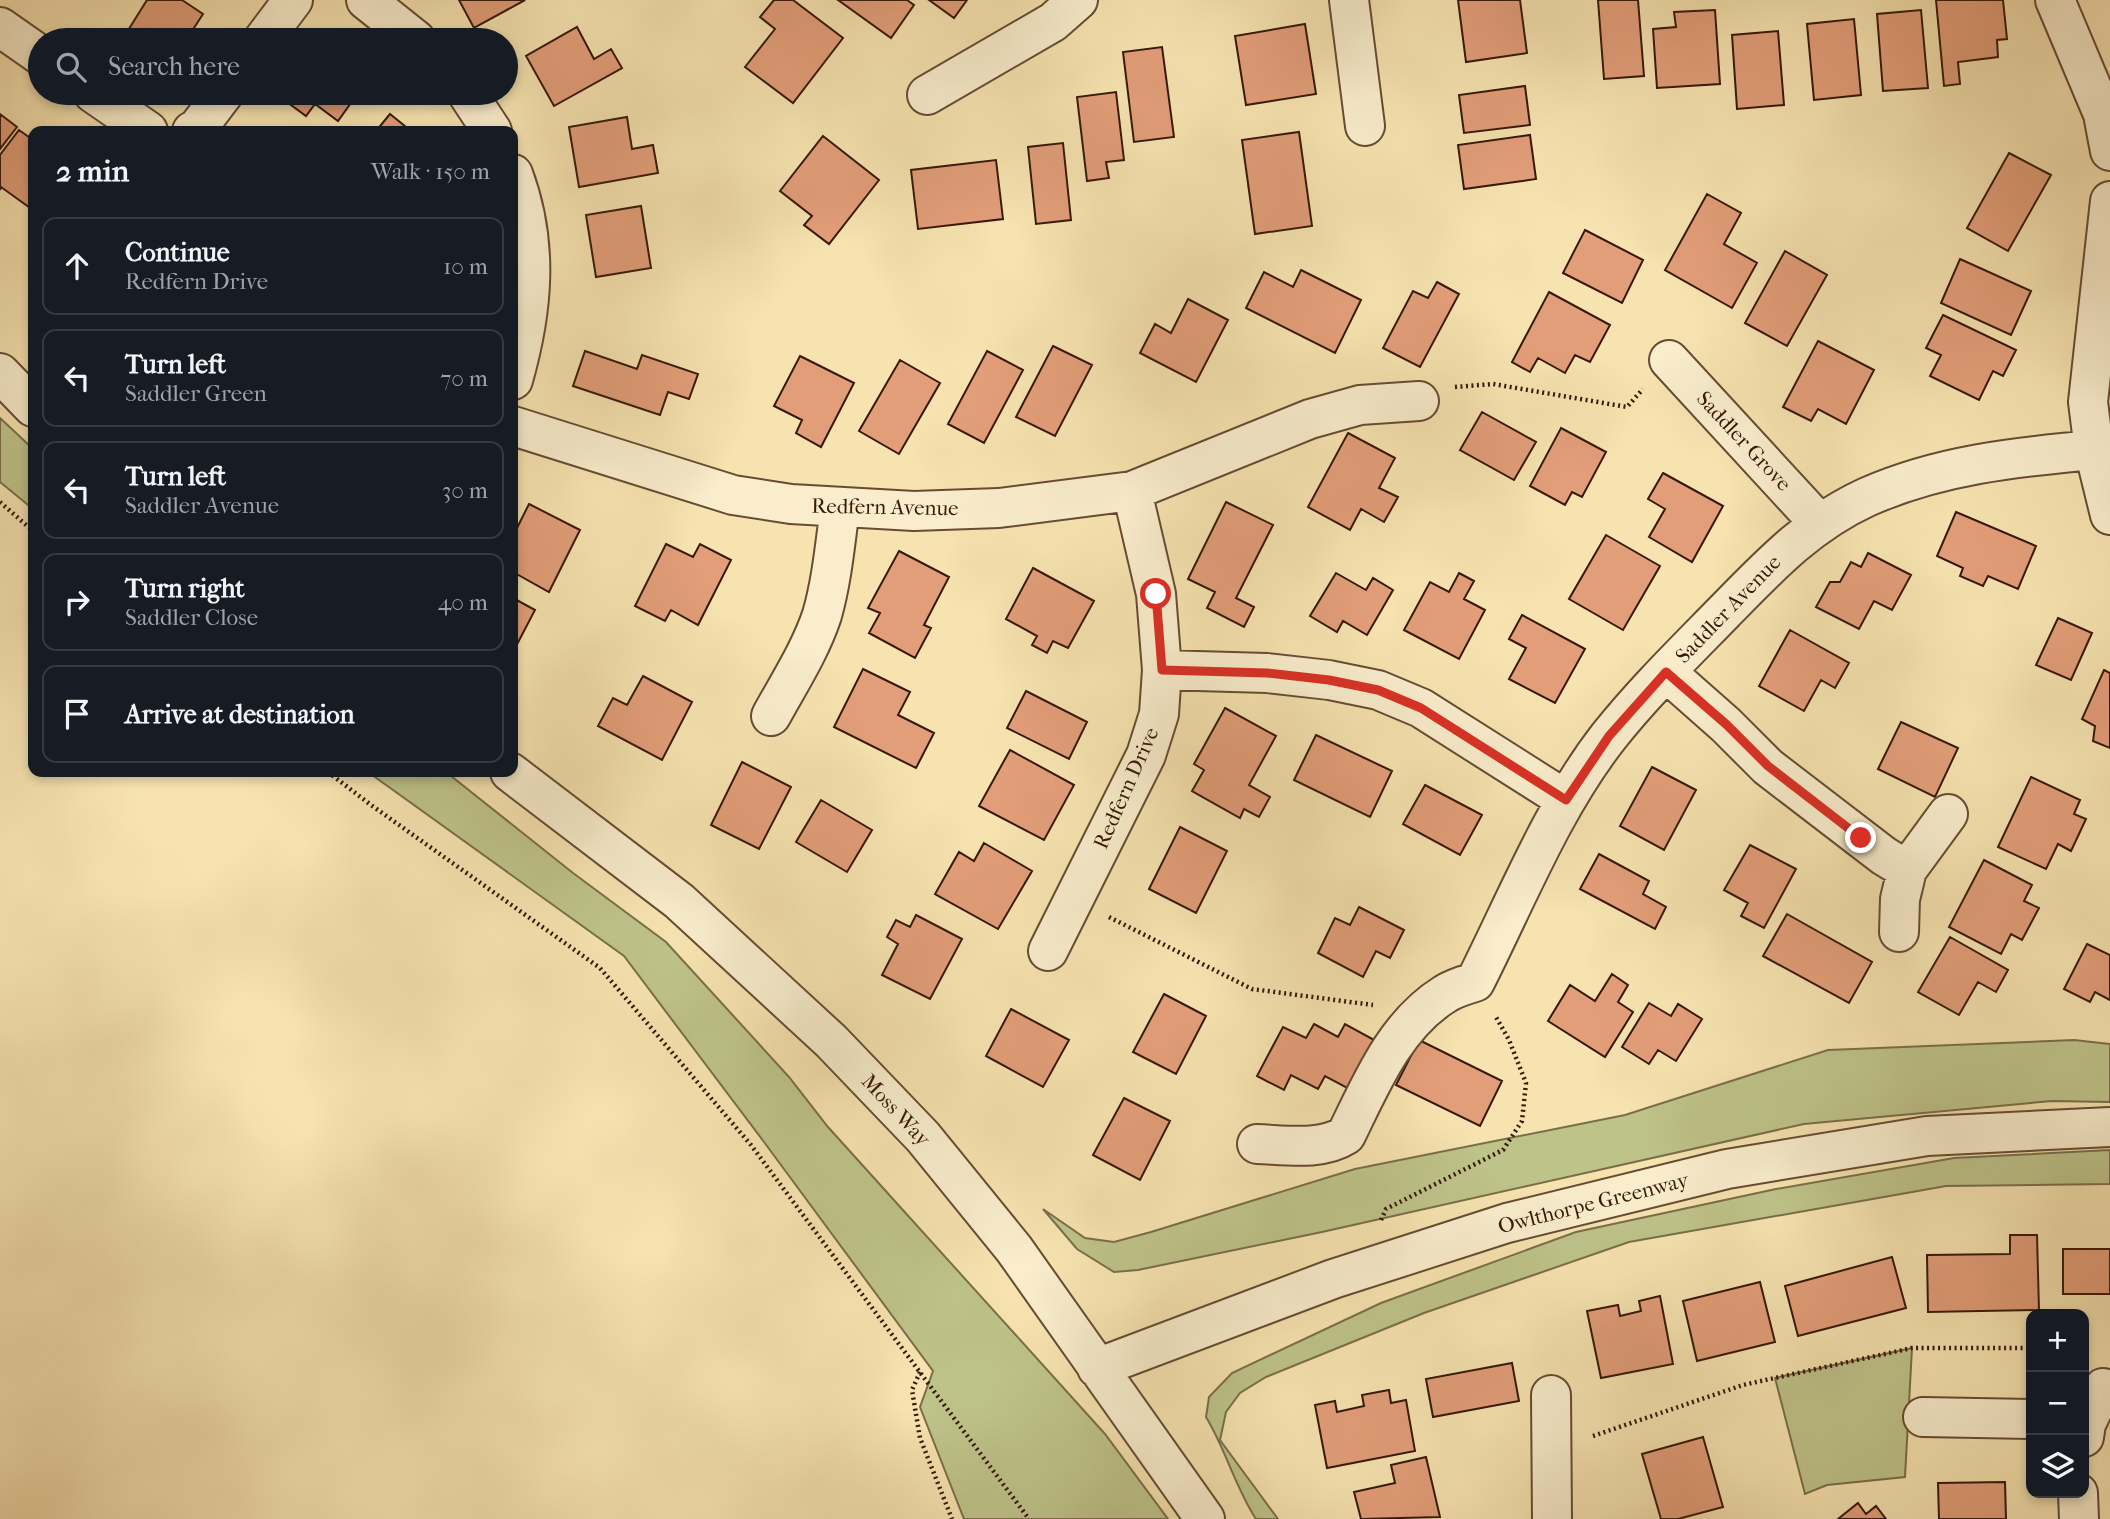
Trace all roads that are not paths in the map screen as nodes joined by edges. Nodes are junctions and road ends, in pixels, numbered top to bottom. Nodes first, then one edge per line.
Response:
1 (293, 0) edge
2 (366, 0) edge
3 (1078, 0) edge
4 (1349, 0) edge
5 (2055, 0) edge
6 (0, 27) edge
7 (272, 28) edge
8 (401, 28) edge
9 (28, 47) edge
10 (927, 95) dead end
11 (110, 105) edge
12 (214, 105) edge
13 (475, 105) edge
14 (141, 126) edge
15 (199, 126) edge
16 (489, 126) edge
17 (1365, 126) dead end
18 (2110, 151) edge
19 (518, 187) edge
20 (2110, 201) edge
21 (518, 358) edge
22 (1669, 360) road end
23 (0, 373) edge
24 (1419, 401) road end
25 (28, 402) edge
26 (518, 428) edge
27 (2094, 450) junction
28 (1132, 491) junction
29 (840, 508) junction
30 (2110, 515) edge
31 (1819, 523) junction
32 (1162, 670) junction
33 (1666, 672) junction
34 (771, 716) dead end
35 (517, 777) edge
36 (1566, 800) junction
37 (1948, 814) dead end
38 (1907, 870) junction
39 (1899, 932) dead end
40 (1048, 951) dead end
41 (2110, 1127) edge
42 (1257, 1144) dead end
43 (1097, 1368) junction
44 (2103, 1388) dead end
45 (1551, 1395) dead end
46 (1923, 1417) dead end
47 (2026, 1419) edge
48 (2089, 1419) edge
49 (2078, 1498) edge
50 (1552, 1516) edge
51 (1205, 1519) edge
52 (2079, 1519) edge

1 - 7 street
2 - 8 street
3 - 10 street
4 - 17 street
5 - 18 street
6 - 9 street
11 - 14 street
12 - 15 street
13 - 16 street
19 - 21 street
20 - 27 street
22 - 31 street, Saddler Grove
23 - 25 street
24 - 28 street, Redfern Avenue
26 - 29 street, Redfern Avenue
27 - 30 street
27 - 31 street, Saddler Avenue
28 - 29 street, Redfern Avenue
28 - 32 street, Redfern Drive
29 - 34 street
31 - 33 street, Saddler Avenue
32 - 36 street
32 - 40 street, Redfern Drive
33 - 36 street, Saddler Avenue
33 - 38 street
35 - 43 street, Moss Way
36 - 42 street, Saddler Avenue
37 - 38 street
38 - 39 street
41 - 43 street, Owlthorpe Greenway
43 - 51 street, Moss Way
44 - 48 street
45 - 50 street
46 - 47 street
49 - 52 street

